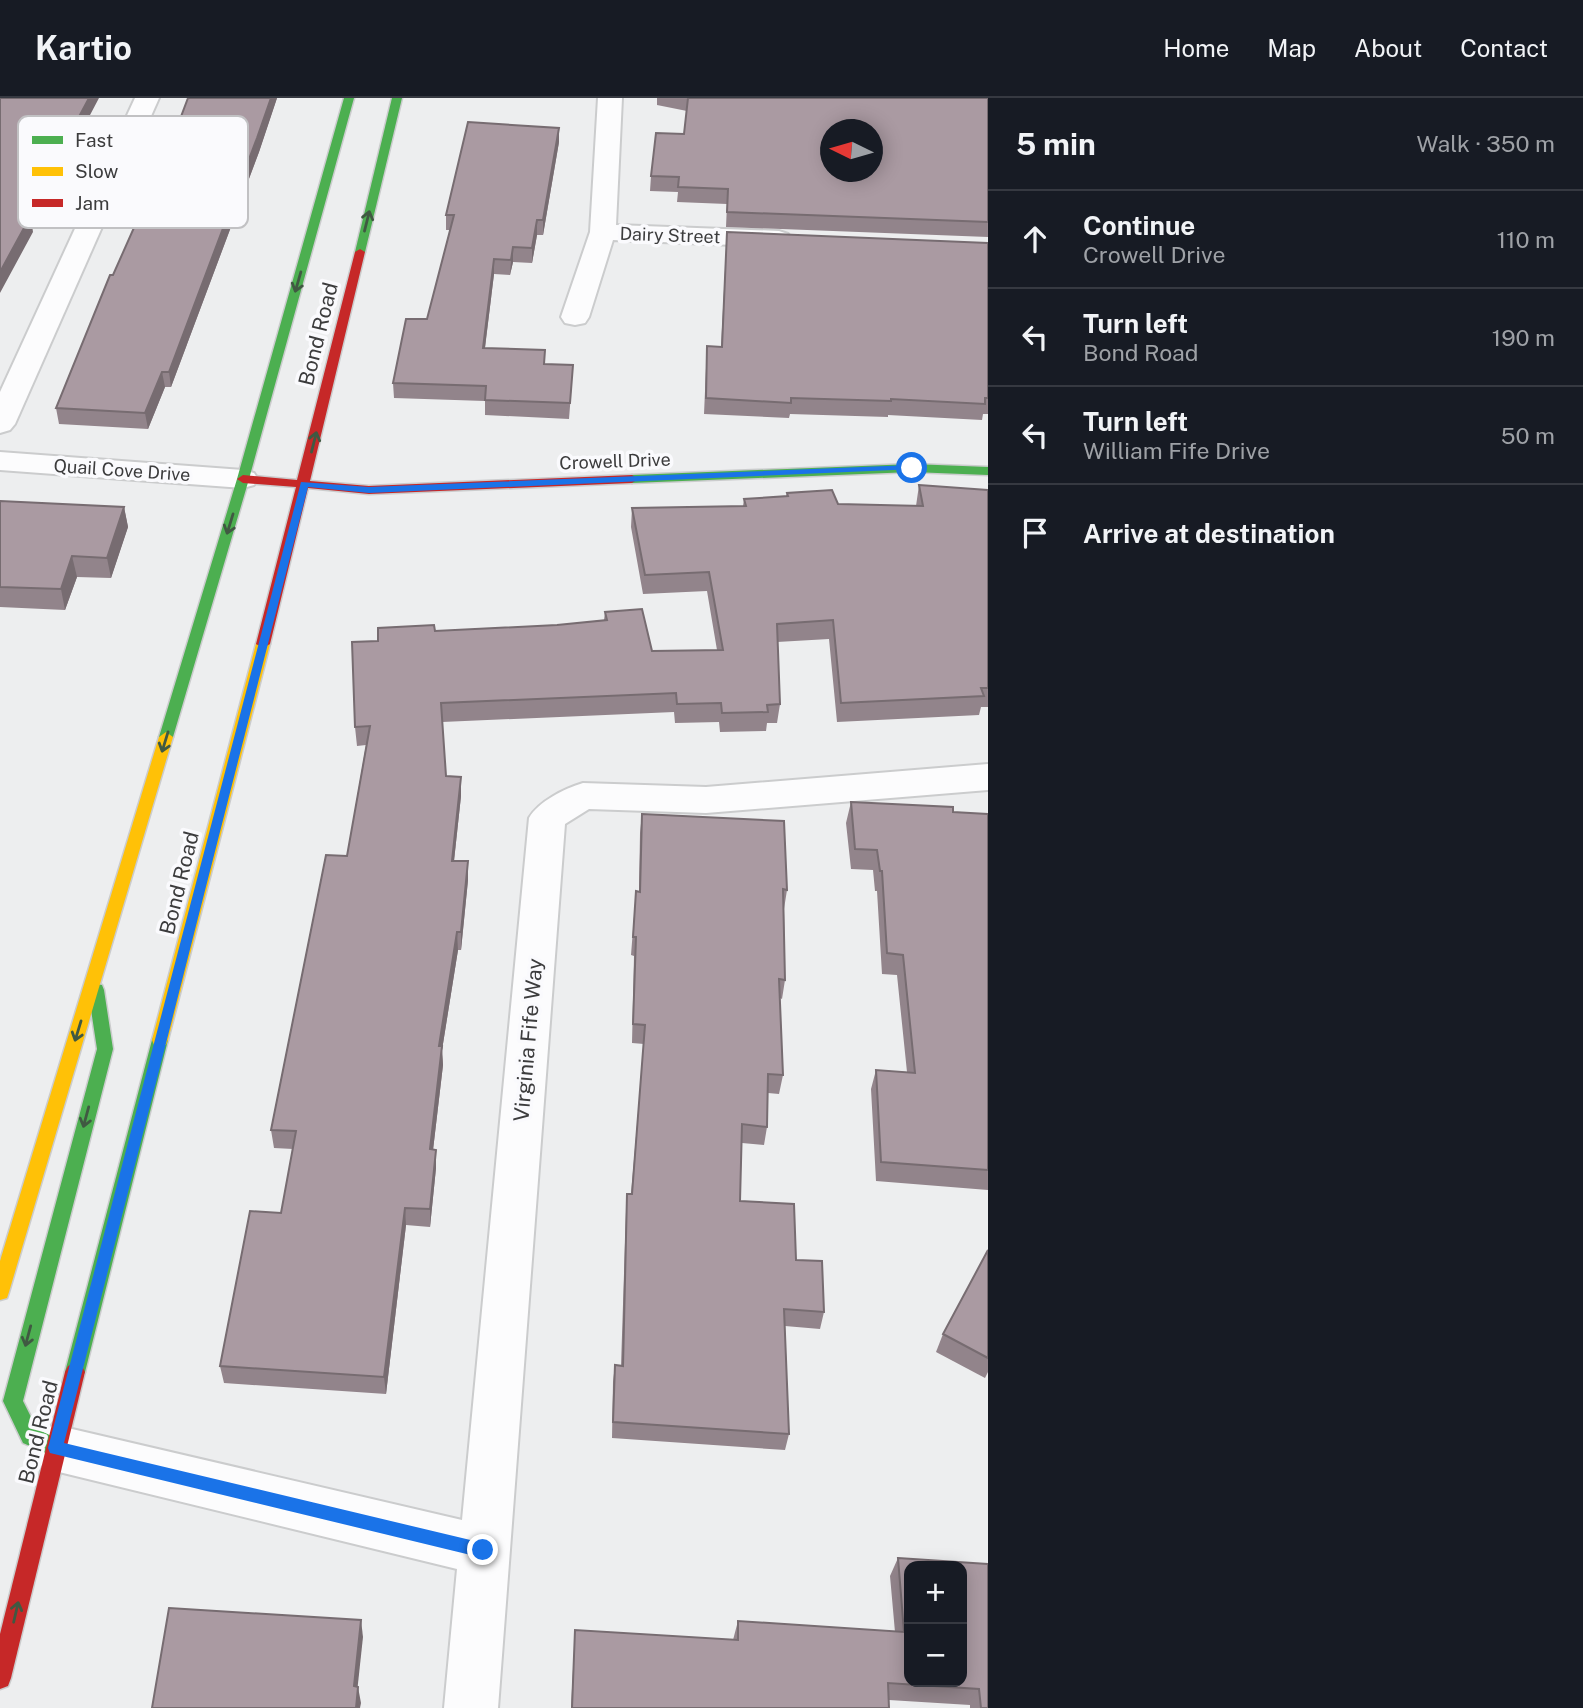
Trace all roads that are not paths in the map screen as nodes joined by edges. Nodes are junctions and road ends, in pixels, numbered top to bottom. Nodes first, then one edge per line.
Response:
1 (146, 98) edge
2 (349, 98) edge
3 (397, 98) edge
4 (610, 98) edge
5 (138, 116) edge
6 (88, 228) edge
7 (603, 232) junction
8 (809, 241) edge
9 (575, 317) dead end
10 (0, 424) edge
11 (0, 461) edge
12 (988, 471) edge
13 (243, 479) junction
14 (304, 484) junction
15 (988, 777) edge
16 (94, 978) junction
17 (0, 1293) edge
18 (55, 1448) junction
19 (483, 1550) junction
20 (0, 1678) edge
21 (471, 1708) edge

1 - 5 street
2 -> 13 main road, Bond Road
14 -> 3 main road, Bond Road
4 - 7 street
6 - 10 street
7 - 8 street, Dairy Street
7 - 9 street
11 - 13 street, Quail Cove Drive
12 - 14 main road, Crowell Drive
13 - 14 main road, Crowell Drive
13 -> 16 main road, Bond Road
14 - 18 main road, Bond Road
15 - 19 street, Virginia Fife Way
16 -> 17 main road, Bond Road
16 -> 18 main road
18 - 19 street
20 -> 18 main road, Bond Road
19 - 21 street, Virginia Fife Way

